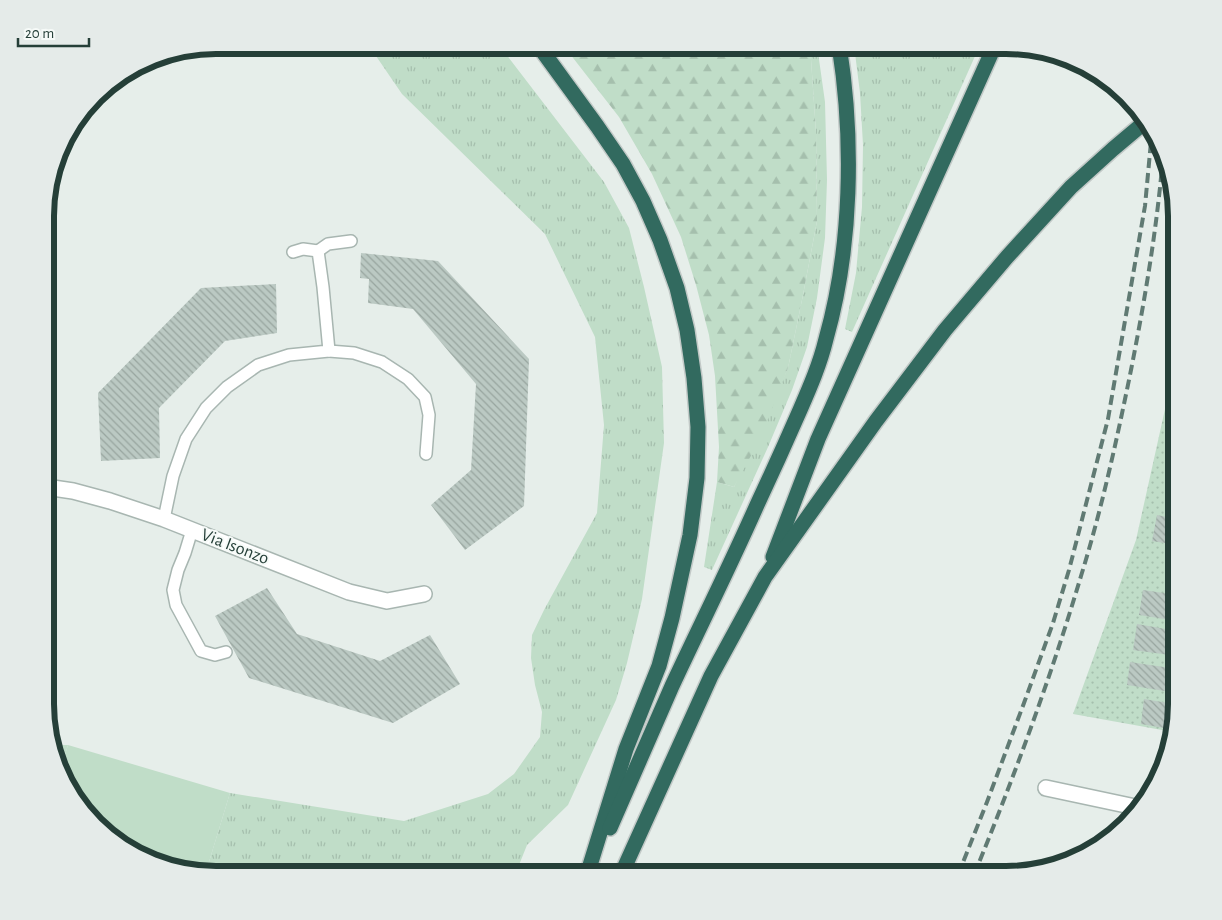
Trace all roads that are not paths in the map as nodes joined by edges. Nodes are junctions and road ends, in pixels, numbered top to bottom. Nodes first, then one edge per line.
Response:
1 (545, 54) edge
2 (841, 54) edge
3 (991, 54) edge
4 (1140, 126) edge
5 (351, 241) dead end
6 (318, 251) junction
7 (293, 252) dead end
8 (328, 351) junction
9 (426, 454) dead end
10 (54, 488) edge
11 (164, 519) junction
12 (192, 530) junction
13 (765, 578) junction
14 (424, 594) dead end
15 (226, 652) dead end
16 (1046, 788) dead end
17 (1132, 806) edge
18 (591, 866) edge
19 (592, 866) edge
20 (625, 866) edge

1 - 18 highway
2 - 19 highway
3 - 13 highway
4 - 13 highway
5 - 6 lane
6 - 7 lane
6 - 8 lane
8 - 9 lane
8 - 11 lane
10 - 11 street, Via Isonzo
11 - 12 street, Via Isonzo
12 - 14 street, Via Isonzo
12 - 15 lane
13 - 20 highway
16 - 17 street

